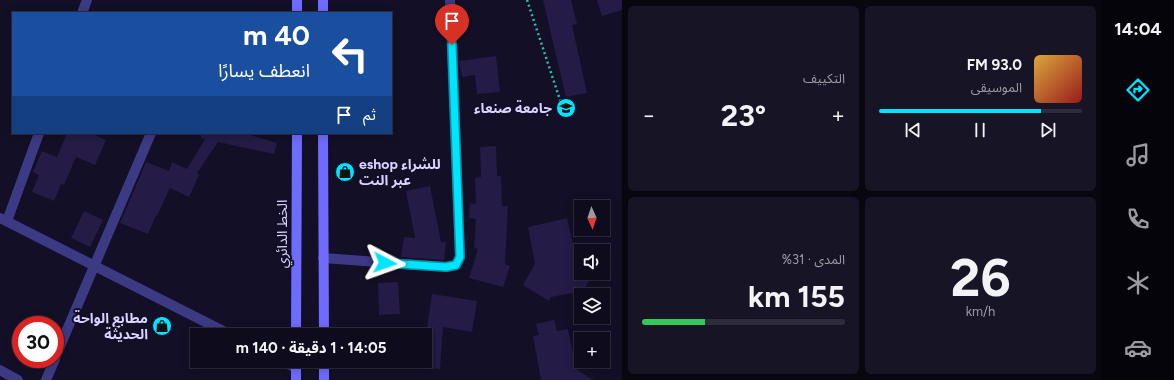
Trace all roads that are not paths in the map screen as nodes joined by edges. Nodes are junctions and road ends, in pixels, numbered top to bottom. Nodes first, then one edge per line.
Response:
1 (87, 0) edge
2 (297, 0) edge
3 (323, 0) edge
4 (450, 0) edge
5 (82, 12) edge
6 (297, 12) edge
7 (323, 12) edge
8 (39, 134) edge
9 (151, 134) edge
10 (297, 134) edge
11 (323, 134) edge
12 (3, 219) edge
13 (323, 258) junction
14 (94, 265) junction
15 (217, 328) edge
16 (296, 328) edge
17 (324, 328) edge
18 (64, 337) edge
19 (51, 368) edge
20 (296, 368) edge
21 (324, 368) edge
22 (0, 370) edge
23 (18, 380) edge
24 (46, 380) edge
25 (296, 380) edge
26 (324, 380) edge

1 - 5 street
2 - 6 main road
3 - 7 main road
4 - 13 street
8 - 12 street
9 - 14 street
10 - 16 main road, الخط الدائري
11 - 13 main road
12 - 14 street
13 - 17 main road
14 - 15 street
14 - 18 street
19 - 24 street
20 - 25 main road
21 - 26 main road
22 - 23 street

